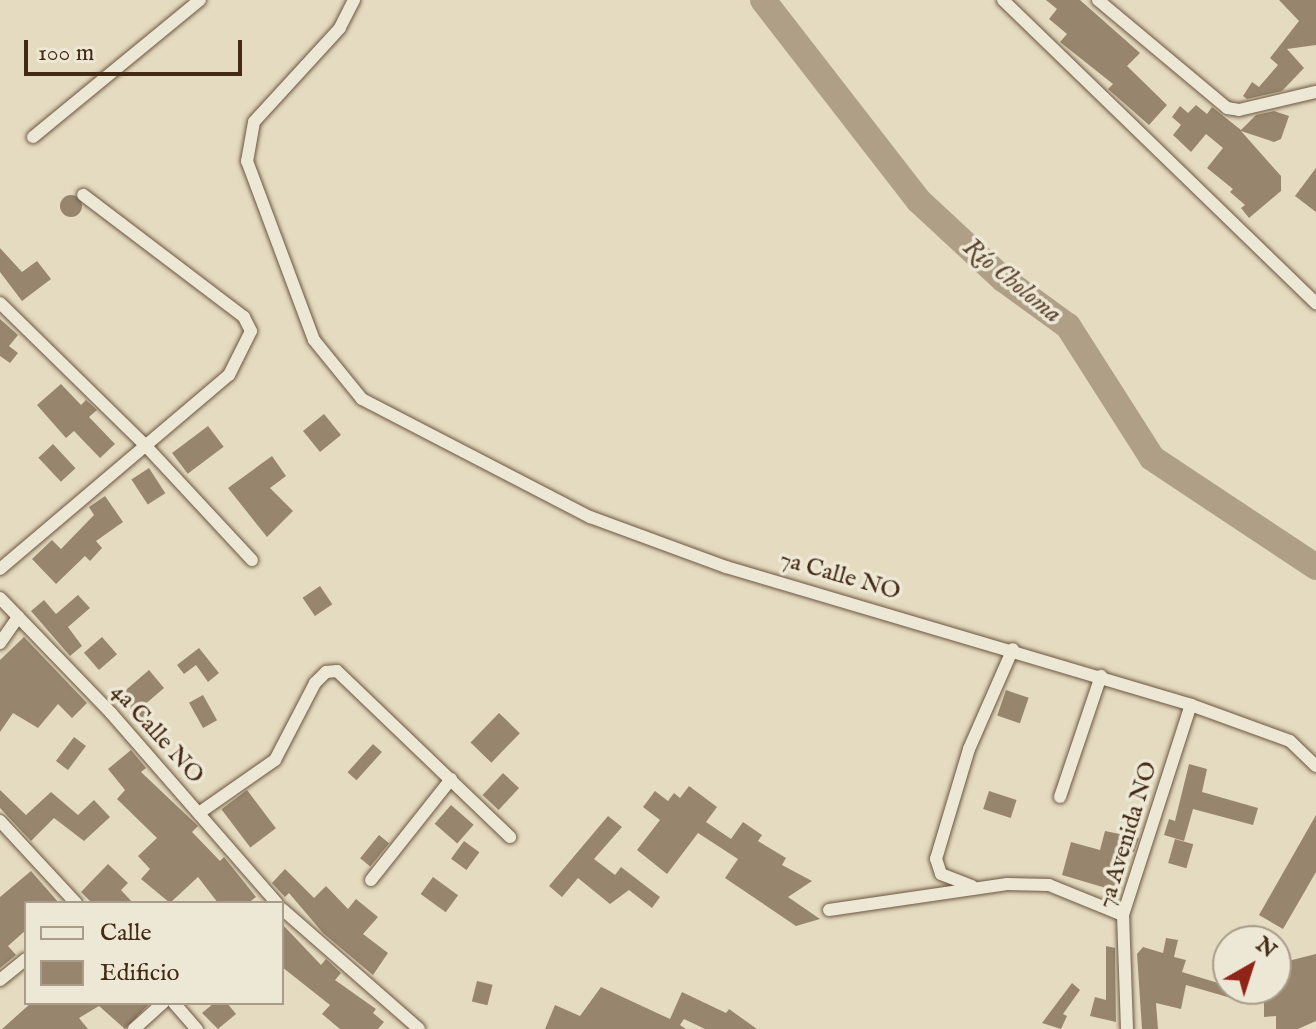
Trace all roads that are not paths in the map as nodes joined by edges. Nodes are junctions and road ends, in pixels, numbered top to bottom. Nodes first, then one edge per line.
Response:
1 (200, 0) edge
2 (354, 0) edge
3 (1003, 0) edge
4 (1098, 0) edge
5 (1316, 92) edge
6 (33, 137) dead end
7 (83, 195) dead end
8 (0, 303) edge
9 (1316, 303) edge
10 (145, 445) junction
11 (252, 560) dead end
12 (0, 569) edge
13 (0, 598) edge
14 (18, 617) junction
15 (0, 643) edge
16 (1013, 649) junction
17 (1101, 676) junction
18 (1191, 705) junction
19 (1316, 766) edge
20 (451, 779) junction
21 (1060, 797) dead end
22 (199, 813) junction
23 (0, 821) edge
24 (510, 837) dead end
25 (371, 880) dead end
26 (975, 887) junction
27 (74, 901) edge
28 (275, 901) edge
29 (829, 910) dead end
30 (284, 911) edge
31 (1123, 915) junction
32 (24, 961) edge
33 (0, 980) edge
34 (161, 1005) edge
35 (176, 1005) edge
36 (401, 1025) edge
37 (134, 1029) edge
38 (197, 1029) edge
39 (419, 1029) edge
40 (1127, 1029) edge

1 - 6 street
2 - 16 street, 7a Calle NO
3 - 9 street
4 - 5 street
7 - 10 street
8 - 10 street
10 - 11 street
10 - 12 street
13 - 14 street, 4a Calle NO
14 - 15 street
14 - 22 street, 4a Calle NO
16 - 17 street, 7a Calle NO
16 - 26 street
17 - 18 street, 7a Calle NO
17 - 21 street
18 - 19 street, 7a Calle NO
18 - 31 street, 7a Avenida NO
20 - 22 street
20 - 24 street
20 - 25 street
22 - 28 street, 4a Calle NO
23 - 27 street
26 - 29 street
26 - 31 street
30 - 36 street
31 - 40 street, 7a Avenida NO
32 - 33 street
34 - 37 street
35 - 38 street
36 - 39 street

